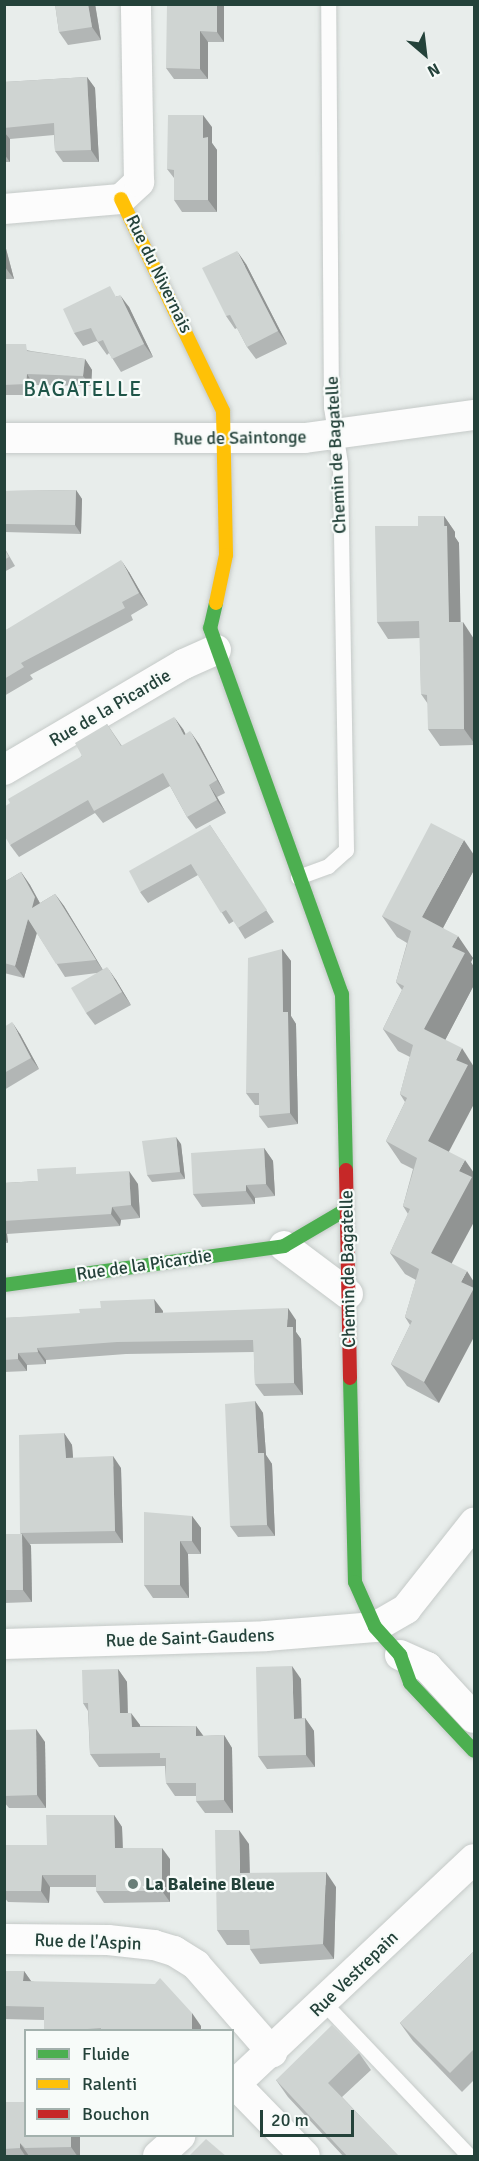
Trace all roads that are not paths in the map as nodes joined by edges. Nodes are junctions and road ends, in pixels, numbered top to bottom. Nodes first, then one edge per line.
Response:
1 (136, 4) edge
2 (328, 4) edge
3 (121, 199) junction
4 (4, 209) edge
5 (474, 415) edge
6 (336, 435) junction
7 (4, 438) edge
8 (224, 439) junction
9 (216, 650) junction
10 (4, 770) edge
11 (298, 877) junction
12 (346, 1209) junction
13 (284, 1246) junction
14 (4, 1285) edge
15 (348, 1294) junction
16 (474, 1522) edge
17 (375, 1627) junction
18 (4, 1644) edge
19 (400, 1655) junction
20 (474, 1718) edge
21 (474, 1750) edge
22 (474, 1859) edge
23 (4, 1939) edge
24 (324, 2003) junction
25 (272, 2052) junction
26 (234, 2086) edge
27 (179, 2137) edge
28 (158, 2157) edge
29 (305, 2157) edge
30 (469, 2157) edge

1 - 3 street, Rue du Nivernais
2 - 6 lane, Chemin de Bagatelle
3 - 4 street
3 - 8 street, Rue du Nivernais
5 - 6 street, Rue de Saintonge
6 - 8 street, Rue de Saintonge
6 - 11 lane, Chemin de Bagatelle
7 - 8 street, Rue de Saintonge
8 - 9 street, Chemin de Bagatelle
9 - 10 street, Rue de la Picardie
9 - 11 street, Chemin de Bagatelle
11 - 12 street, Chemin de Bagatelle
12 - 13 street, Rue de la Picardie
12 - 15 street, Chemin de Bagatelle
13 - 14 street, Rue de la Picardie
13 - 15 street
15 - 17 street, Chemin de Bagatelle
16 - 17 street
17 - 18 street, Rue de Saint-Gaudens
17 - 19 street, Chemin de Bagatelle
19 - 20 street, Chemin de Bagatelle
19 - 21 street, Chemin de Bagatelle
22 - 24 street, Rue Vestrepain
23 - 25 street, Rue de l'Aspin
24 - 25 street, Rue Vestrepain
24 - 30 lane
25 - 26 street, Rue Vestrepain
26 - 29 street
27 - 28 street

